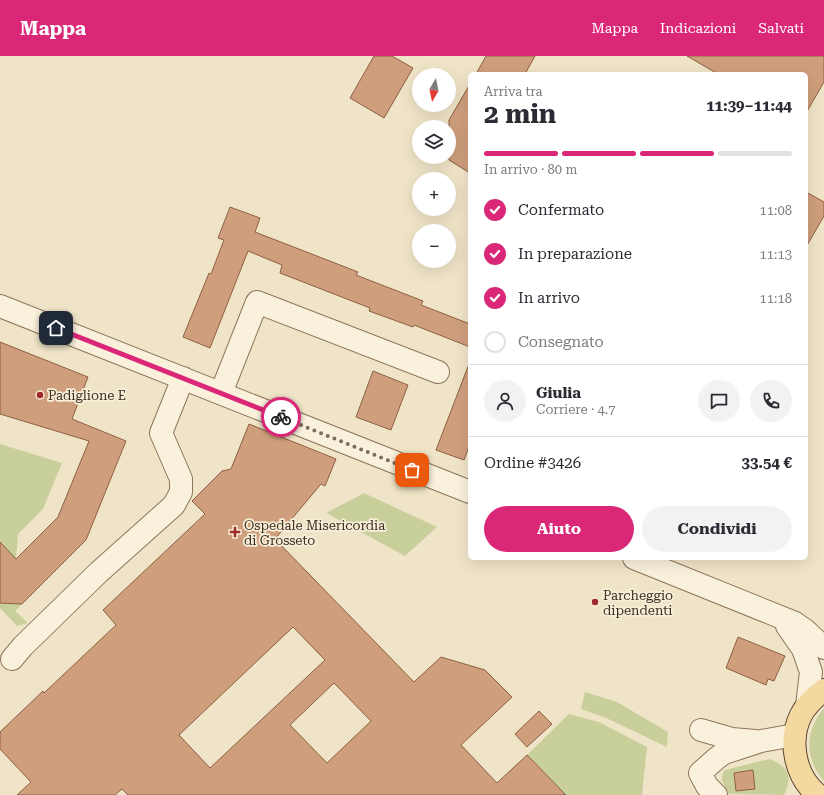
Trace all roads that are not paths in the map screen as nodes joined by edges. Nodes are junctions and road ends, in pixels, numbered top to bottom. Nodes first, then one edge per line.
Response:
1 (0, 306) edge
2 (438, 372) dead end
3 (183, 378) junction
4 (221, 393) junction
5 (468, 491) edge
6 (639, 560) edge
7 (777, 615) junction
8 (824, 648) edge
9 (5, 666) edge
10 (824, 690) edge
11 (807, 706) junction
12 (701, 730) dead end
13 (795, 735) junction
14 (761, 742) junction
15 (801, 786) edge
16 (716, 795) edge
17 (818, 795) edge

1 - 3 street
2 - 4 street
3 - 4 street
3 - 9 street
4 - 5 street
6 - 7 street
7 - 8 street
7 - 11 street
10 - 11 main road
11 - 13 main road
12 - 14 street
13 - 14 street
13 - 15 main road
14 - 16 street
15 - 17 main road

